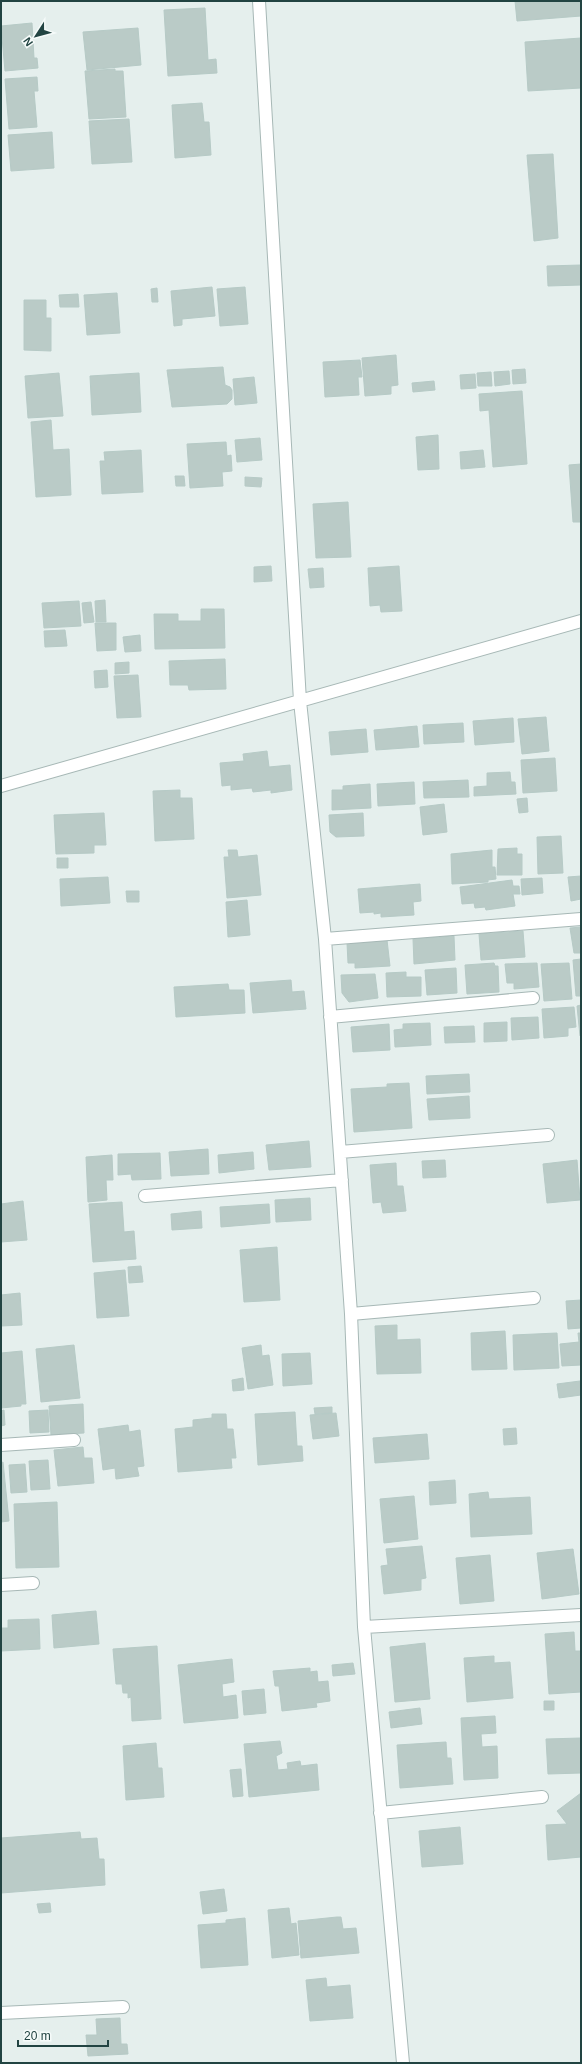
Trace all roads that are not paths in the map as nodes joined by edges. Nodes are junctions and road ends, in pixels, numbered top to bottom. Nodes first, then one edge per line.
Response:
1 (260, 1) edge
2 (581, 621) edge
3 (300, 701) junction
4 (1, 786) edge
5 (581, 919) edge
6 (325, 939) junction
7 (533, 998) dead end
8 (330, 1017) junction
9 (548, 1135) dead end
10 (340, 1152) junction
11 (342, 1180) junction
12 (145, 1196) dead end
13 (534, 1298) dead end
14 (351, 1314) junction
15 (74, 1440) dead end
16 (1, 1445) edge
17 (33, 1583) dead end
18 (1, 1584) edge
19 (581, 1615) edge
20 (364, 1627) junction
21 (542, 1797) dead end
22 (380, 1813) junction
23 (123, 2007) dead end
24 (1, 2013) edge
25 (403, 2063) edge

1 - 3 street
2 - 3 street
3 - 4 street
3 - 6 street
5 - 6 street
6 - 8 street
7 - 8 street
8 - 10 street
9 - 10 street
10 - 11 street
11 - 12 street
11 - 14 street
13 - 14 street
14 - 20 street
15 - 16 street
17 - 18 street
19 - 20 street
20 - 22 street
21 - 22 street
22 - 25 street
23 - 24 street

